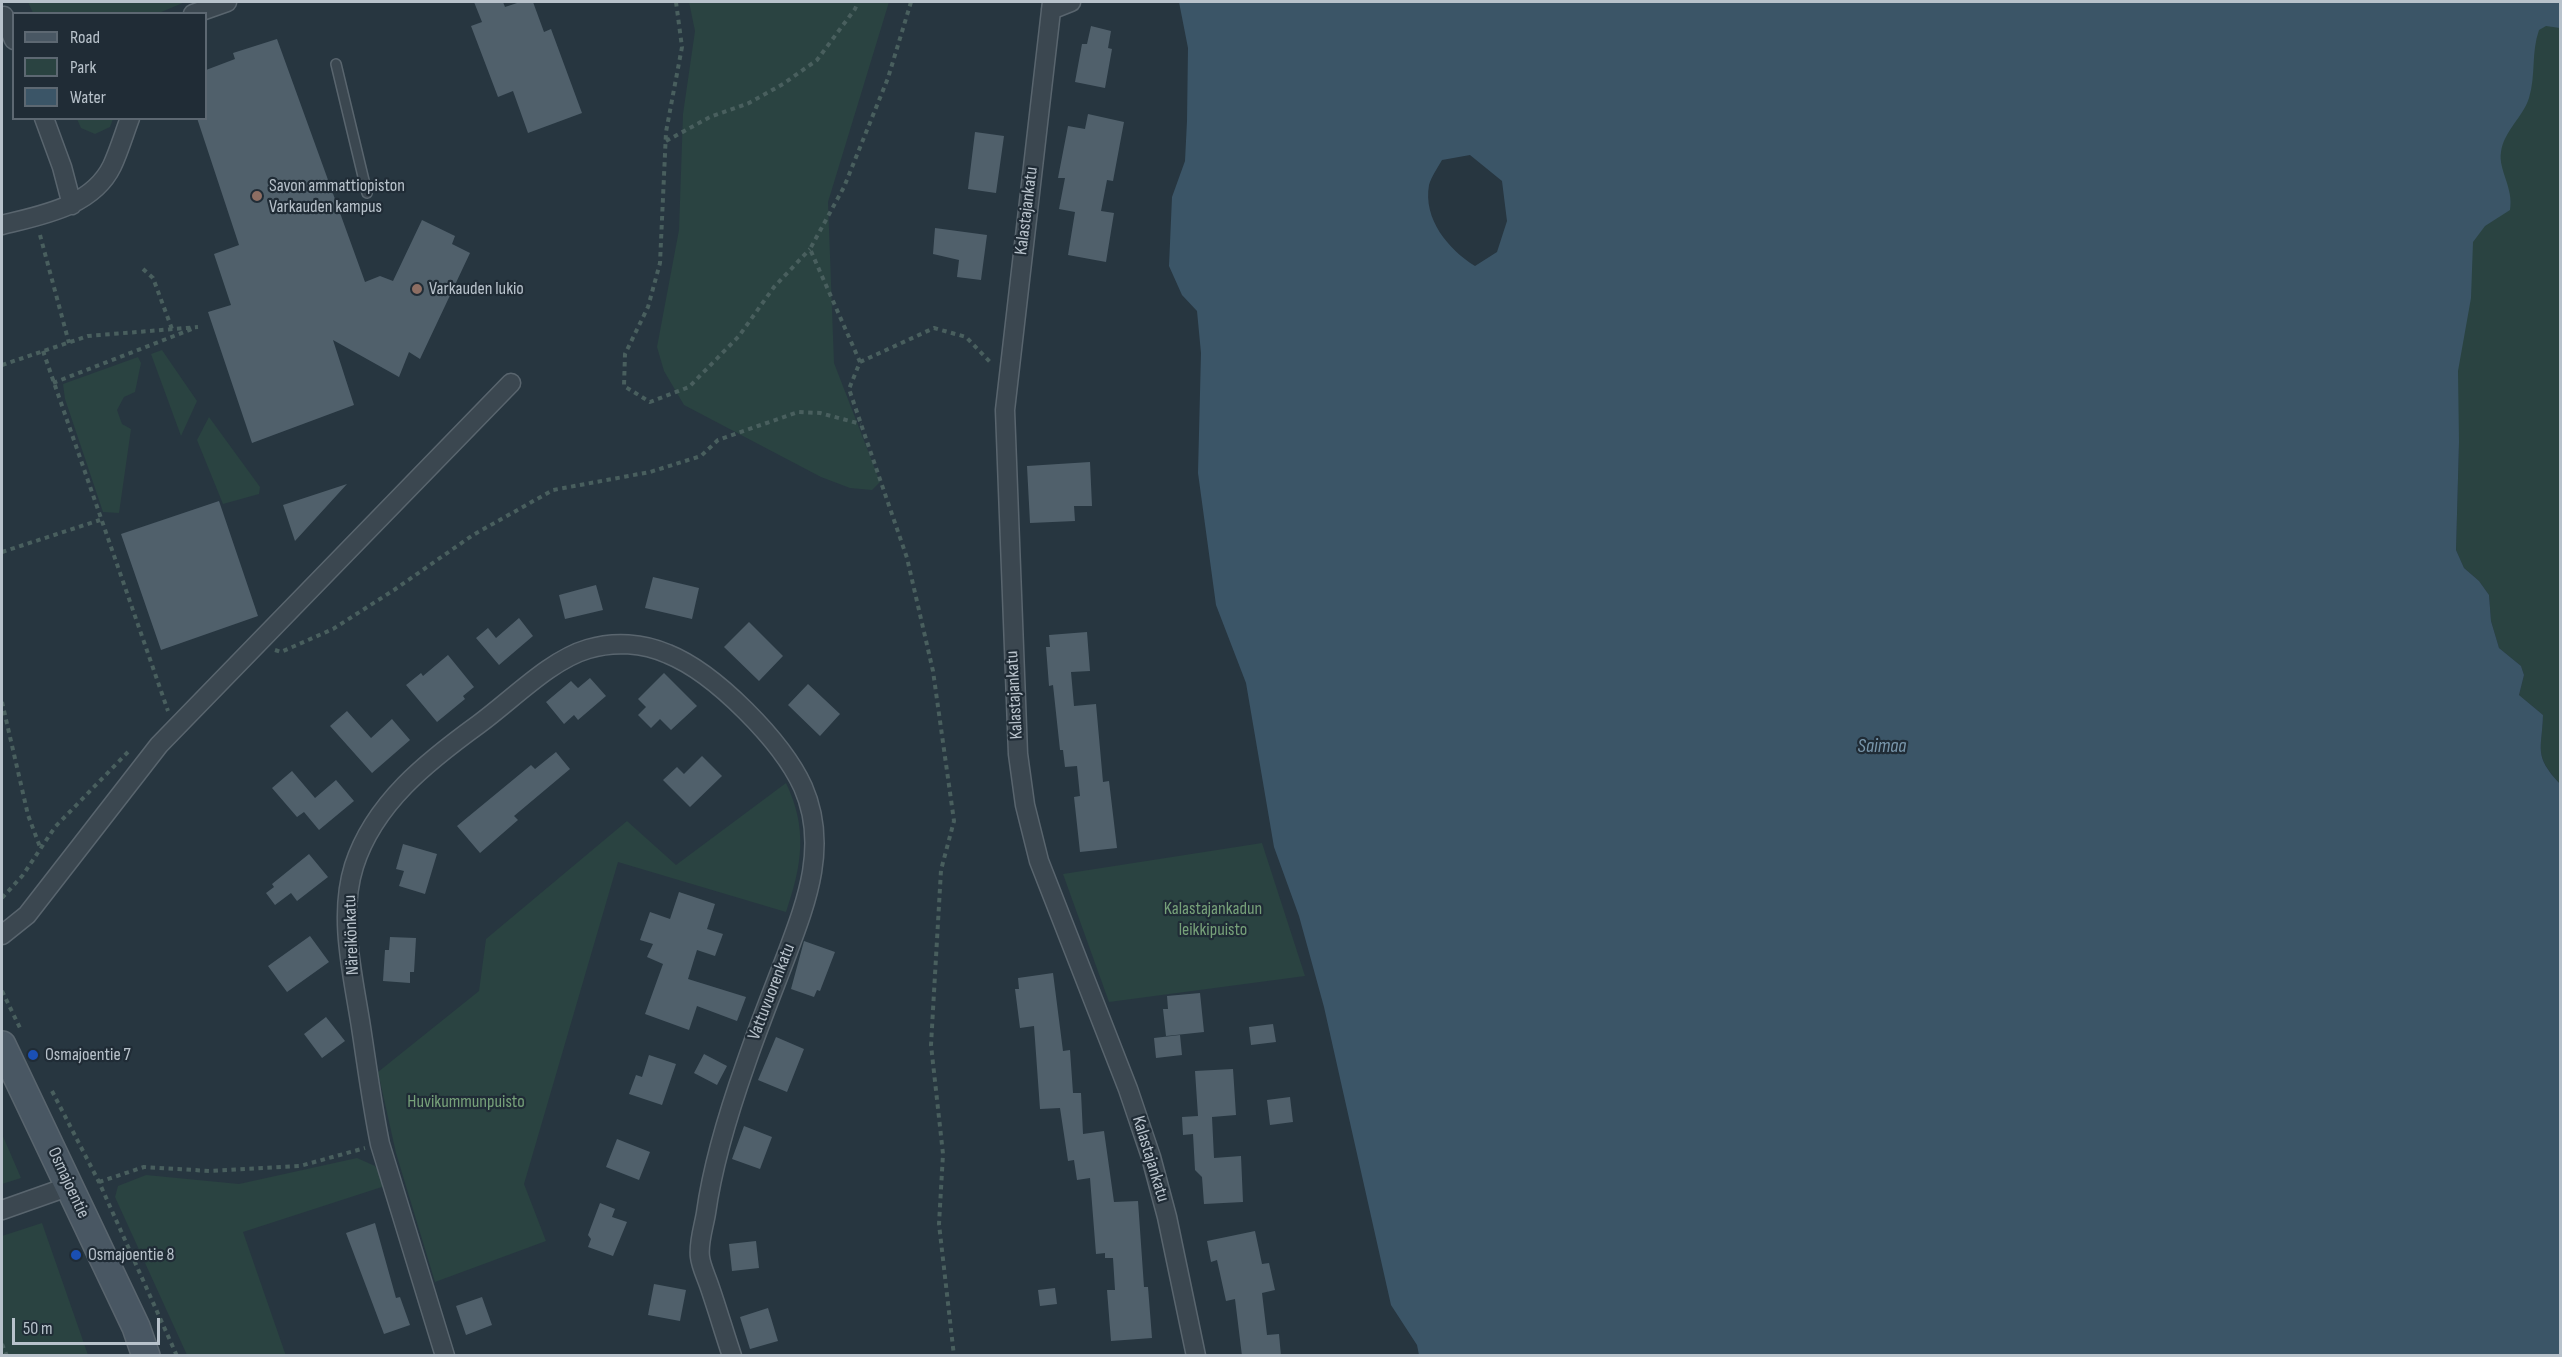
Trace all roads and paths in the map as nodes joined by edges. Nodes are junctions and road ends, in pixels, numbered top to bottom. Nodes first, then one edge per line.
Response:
1 (227, 2) edge
2 (676, 2) edge
3 (858, 2) edge
4 (911, 2) edge
5 (1071, 2) edge
6 (1051, 6) edge
7 (199, 12) edge
8 (4, 16) dead end
9 (12, 35) edge
10 (336, 64) dead end
11 (45, 120) edge
12 (129, 120) edge
13 (666, 142) junction
14 (367, 193) dead end
15 (72, 205) junction
16 (2, 225) edge
17 (40, 235) dead end
18 (810, 249) junction
19 (143, 269) dead end
20 (172, 329) junction
21 (69, 343) junction
22 (43, 351) junction
23 (860, 362) junction
24 (2, 365) edge
25 (1009, 376) junction
26 (53, 382) junction
27 (511, 383) dead end
28 (861, 424) junction
29 (100, 520) junction
30 (2, 552) edge
31 (257, 645) junction
32 (692, 668) joint
33 (2, 702) edge
34 (168, 711) junction
35 (167, 724) junction
36 (129, 751) dead end
37 (40, 847) junction
38 (2, 898) edge
39 (2, 935) edge
40 (2, 991) edge
41 (13, 1041) edge
42 (50, 1087) dead end
43 (380, 1144) junction
44 (99, 1182) junction
45 (70, 1186) junction
46 (2, 1210) edge
47 (2, 1344) edge
48 (7, 1356) edge
49 (146, 1356) edge
50 (177, 1356) edge
51 (445, 1356) edge
52 (732, 1356) edge
53 (954, 1356) edge
54 (1196, 1356) edge

1 - 7 street
2 - 13 path
3 - 13 path
4 - 18 path
5 - 6 street, Kalastajankatu
6 - 25 street, Kalastajankatu
8 - 9 street
10 - 14 lane
11 - 15 street
12 - 15 street
13 - 18 path
15 - 16 street
17 - 21 path
18 - 23 path
19 - 20 path
20 - 21 path
20 - 26 path
21 - 22 path
22 - 24 path
22 - 26 path
23 - 25 path
23 - 28 path
25 - 54 street, Kalastajankatu
26 - 29 path
27 - 31 street
28 - 31 path
28 - 53 path
29 - 30 path
29 - 34 path
31 - 35 street
32 - 43 street, Näreikönkatu
32 - 52 street, Vattuvuorenkatu
33 - 37 path
34 - 35 path
34 - 35 path
35 - 39 street
36 - 37 path
37 - 38 path
40 - 41 path
41 - 45 street, Osmajoentie
42 - 44 path
43 - 44 path
43 - 51 street, Näreikönkatu
44 - 50 path
45 - 46 street
45 - 49 street, Osmajoentie
47 - 48 path

